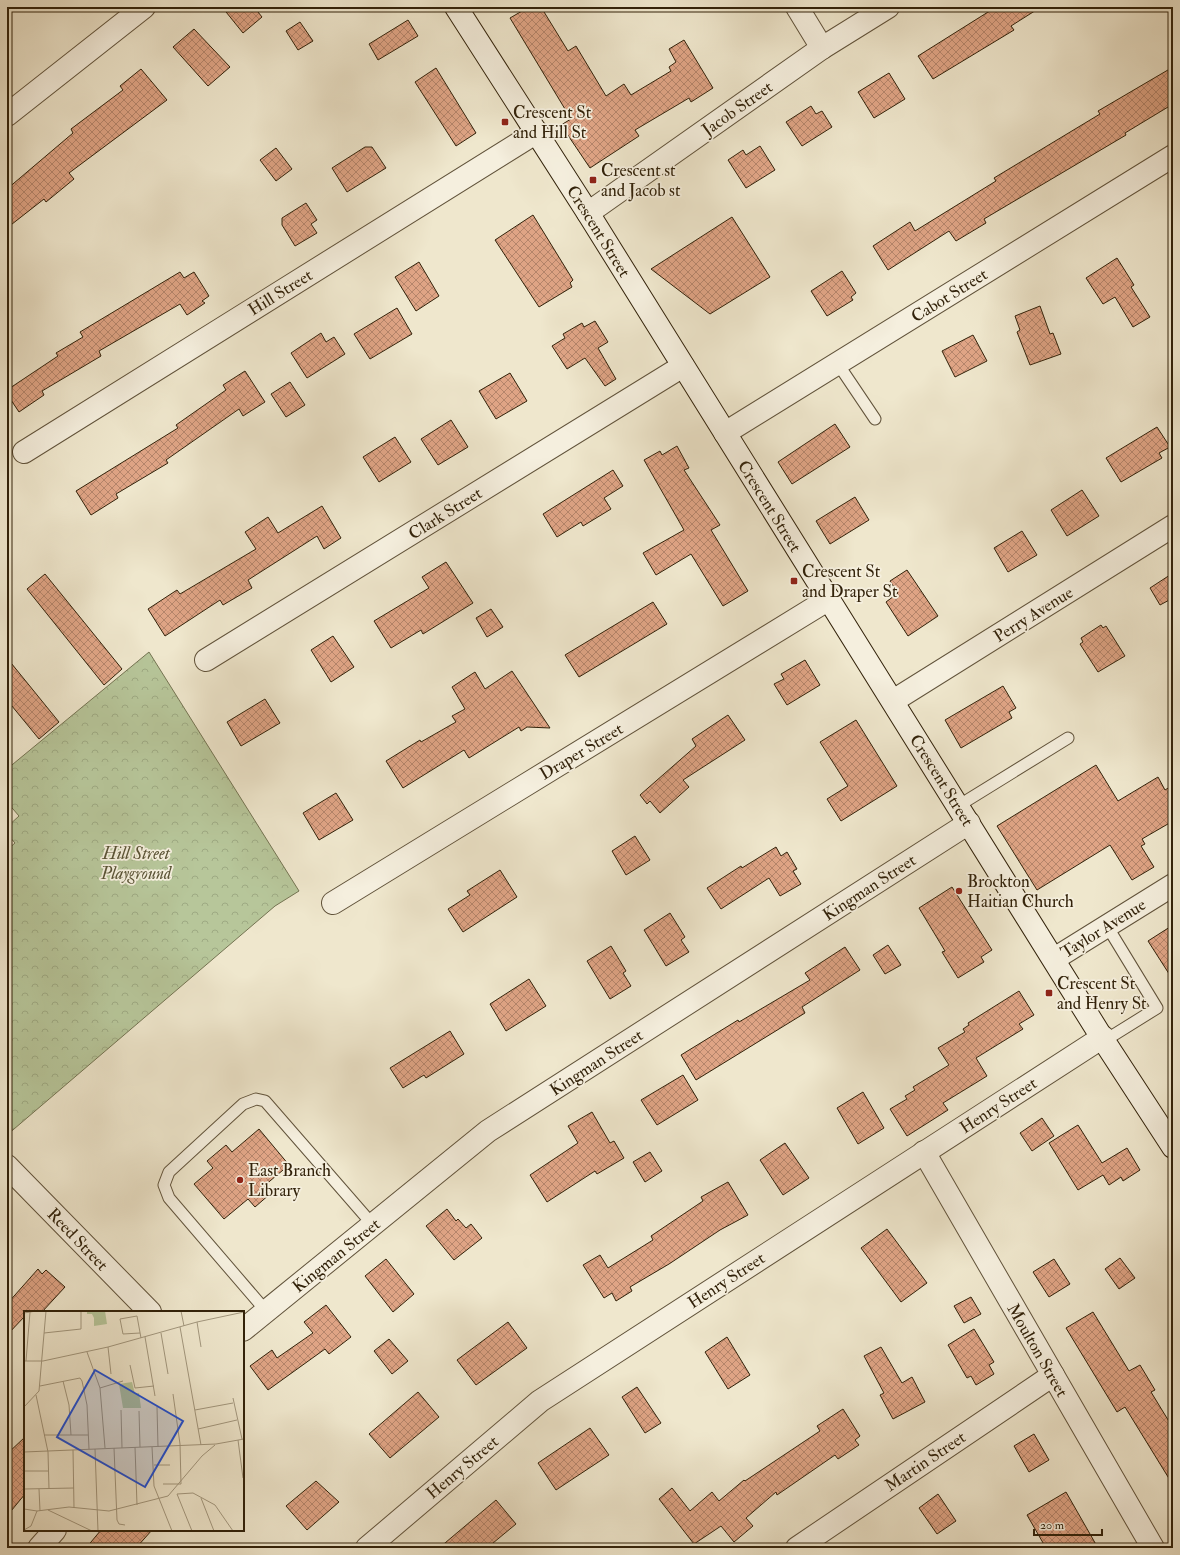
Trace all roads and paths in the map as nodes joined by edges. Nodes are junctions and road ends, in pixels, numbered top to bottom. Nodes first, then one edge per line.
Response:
1 (144, 7) edge
2 (456, 7) edge
3 (797, 7) edge
4 (888, 7) edge
5 (822, 48) junction
6 (7, 115) edge
7 (537, 132) junction
8 (1173, 156) edge
9 (588, 213) junction
10 (838, 364) junction
11 (683, 366) junction
12 (875, 419) dead end
13 (725, 433) junction
14 (24, 452) dead end
15 (1173, 526) edge
16 (829, 599) junction
17 (206, 660) dead end
18 (893, 701) junction
19 (1068, 738) dead end
20 (963, 815) junction
21 (1173, 885) edge
22 (333, 903) dead end
23 (1108, 926) junction
24 (1054, 959) junction
25 (1104, 1039) junction
26 (1173, 1147) edge
27 (924, 1152) junction
28 (7, 1166) edge
29 (373, 1225) junction
30 (149, 1311) edge
31 (266, 1311) junction
32 (244, 1329) edge
33 (1053, 1375) junction
34 (54, 1531) edge
35 (39, 1548) edge
36 (367, 1548) edge
37 (797, 1548) edge
38 (1153, 1548) edge

1 - 6 street
2 - 7 street, Crescent Street
3 - 5 street
4 - 5 street, Jacob Street
5 - 9 street, Jacob Street
7 - 9 street, Crescent Street
7 - 14 street, Hill Street
8 - 10 street, Cabot Street
9 - 11 street, Crescent Street
10 - 12 lane
10 - 13 street, Cabot Street
11 - 13 street, Crescent Street
11 - 17 street, Clark Street
13 - 16 street, Crescent Street
15 - 18 street, Perry Avenue
16 - 18 street, Crescent Street
16 - 22 street, Draper Street
18 - 20 street, Crescent Street
19 - 20 lane
20 - 24 street, Crescent Street
20 - 29 street, Kingman Street
21 - 23 street, Taylor Avenue
23 - 24 street, Taylor Avenue
23 - 25 lane
24 - 25 street, Crescent Street
25 - 26 street, Crescent Street
25 - 27 street, Henry Street
27 - 33 street, Moulton Street
27 - 36 street, Henry Street
28 - 30 street, Reed Street
29 - 31 street, Kingman Street
29 - 31 lane
31 - 32 street, Kingman Street
33 - 37 street, Martin Street
33 - 38 street, Moulton Street
34 - 35 street

